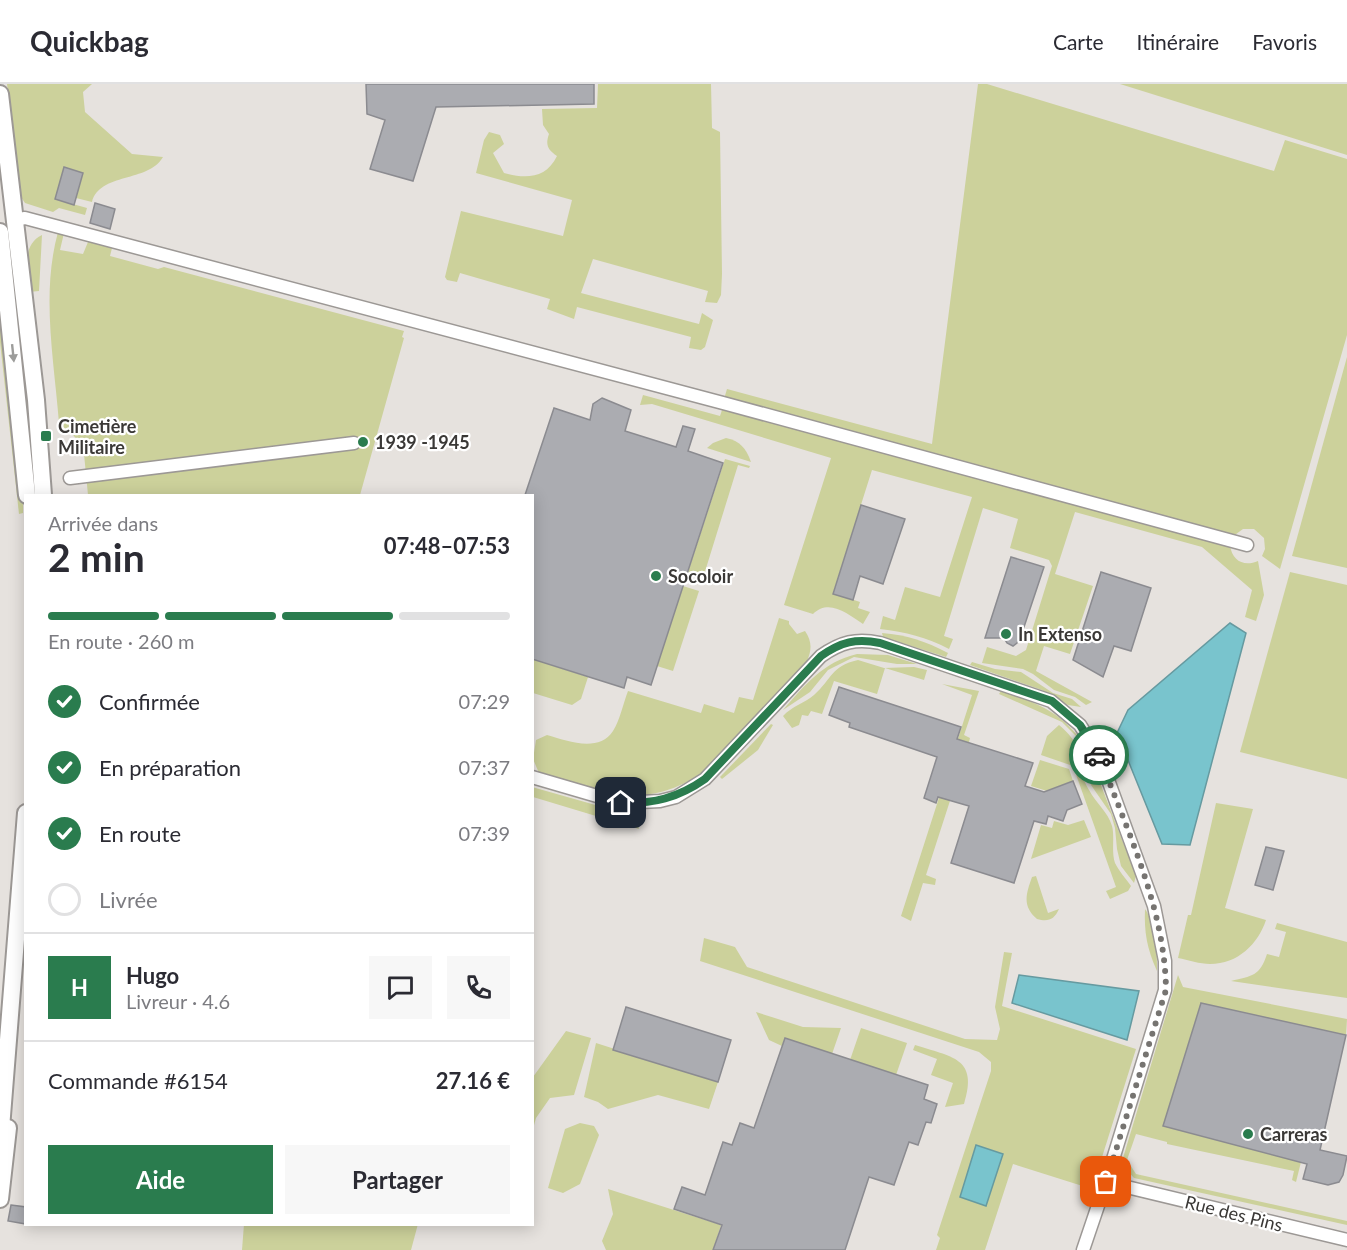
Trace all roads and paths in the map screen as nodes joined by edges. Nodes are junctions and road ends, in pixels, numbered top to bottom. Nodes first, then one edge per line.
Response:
1 (0, 94) edge
2 (14, 220) junction
3 (0, 232) edge
4 (354, 443) dead end
5 (70, 478) dead end
6 (27, 494) edge
7 (43, 494) edge
8 (1247, 545) dead end
9 (534, 778) edge
10 (24, 838) edge
11 (24, 931) edge
12 (0, 1141) edge
13 (1106, 1182) junction
14 (0, 1199) edge
15 (1347, 1240) edge
16 (1083, 1250) edge

1 - 2 main road
2 - 7 main road
2 - 8 street
3 -> 6 main road
4 - 5 street
9 - 13 street
10 - 12 main road
11 - 14 main road
13 - 15 street, Rue des Pins
13 - 16 street

